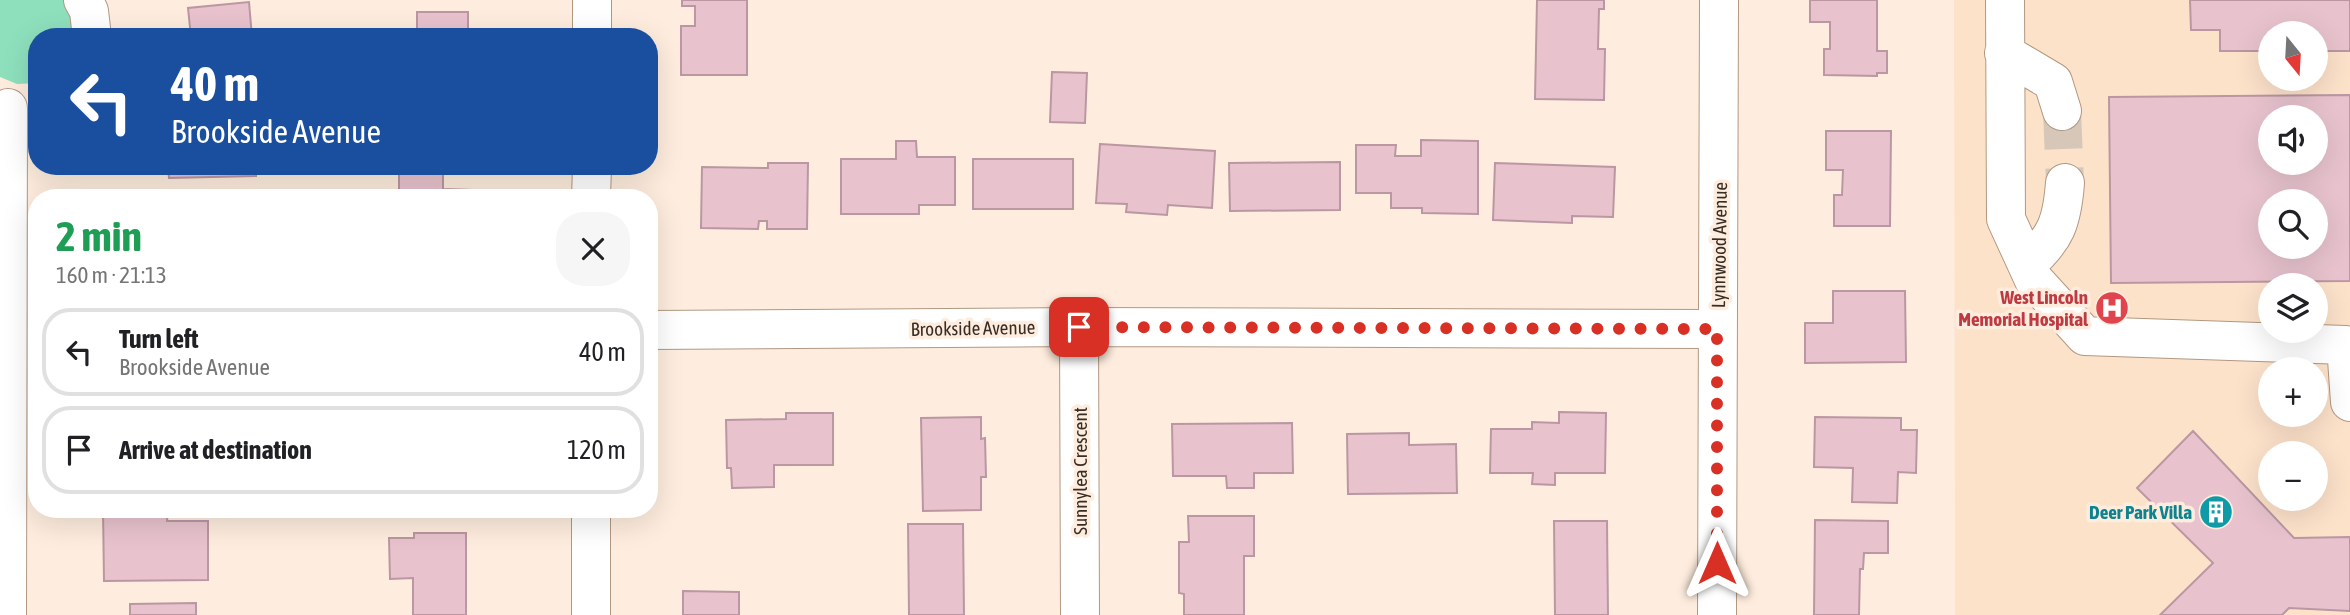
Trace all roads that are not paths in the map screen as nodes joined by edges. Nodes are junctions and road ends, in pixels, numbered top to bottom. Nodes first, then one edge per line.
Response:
1 (83, 0) edge
2 (592, 0) edge
3 (1719, 0) edge
4 (2005, 0) edge
5 (91, 28) edge
6 (592, 28) edge
7 (2004, 53) junction
8 (15, 107) edge
9 (2063, 111) tunnel mouth
10 (2065, 183) tunnel mouth
11 (2027, 264) junction
12 (1079, 327) junction
13 (1717, 329) junction
14 (658, 330) edge
15 (22, 350) edge
16 (2350, 401) edge
17 (591, 518) edge
18 (6, 615) edge
19 (591, 615) edge
20 (1080, 615) edge
21 (1717, 615) edge

1 - 5 street
2 - 6 street
3 - 13 street, Lynnwood Avenue
4 - 7 street
7 - 9 street
7 - 11 street
8 - 15 street
10 - 11 street
11 - 16 street
12 - 13 street, Brookside Avenue
12 - 14 street, Brookside Avenue
12 - 20 street, Sunnylea Crescent
13 - 21 street, Lynnwood Avenue
15 - 18 street
17 - 19 street

